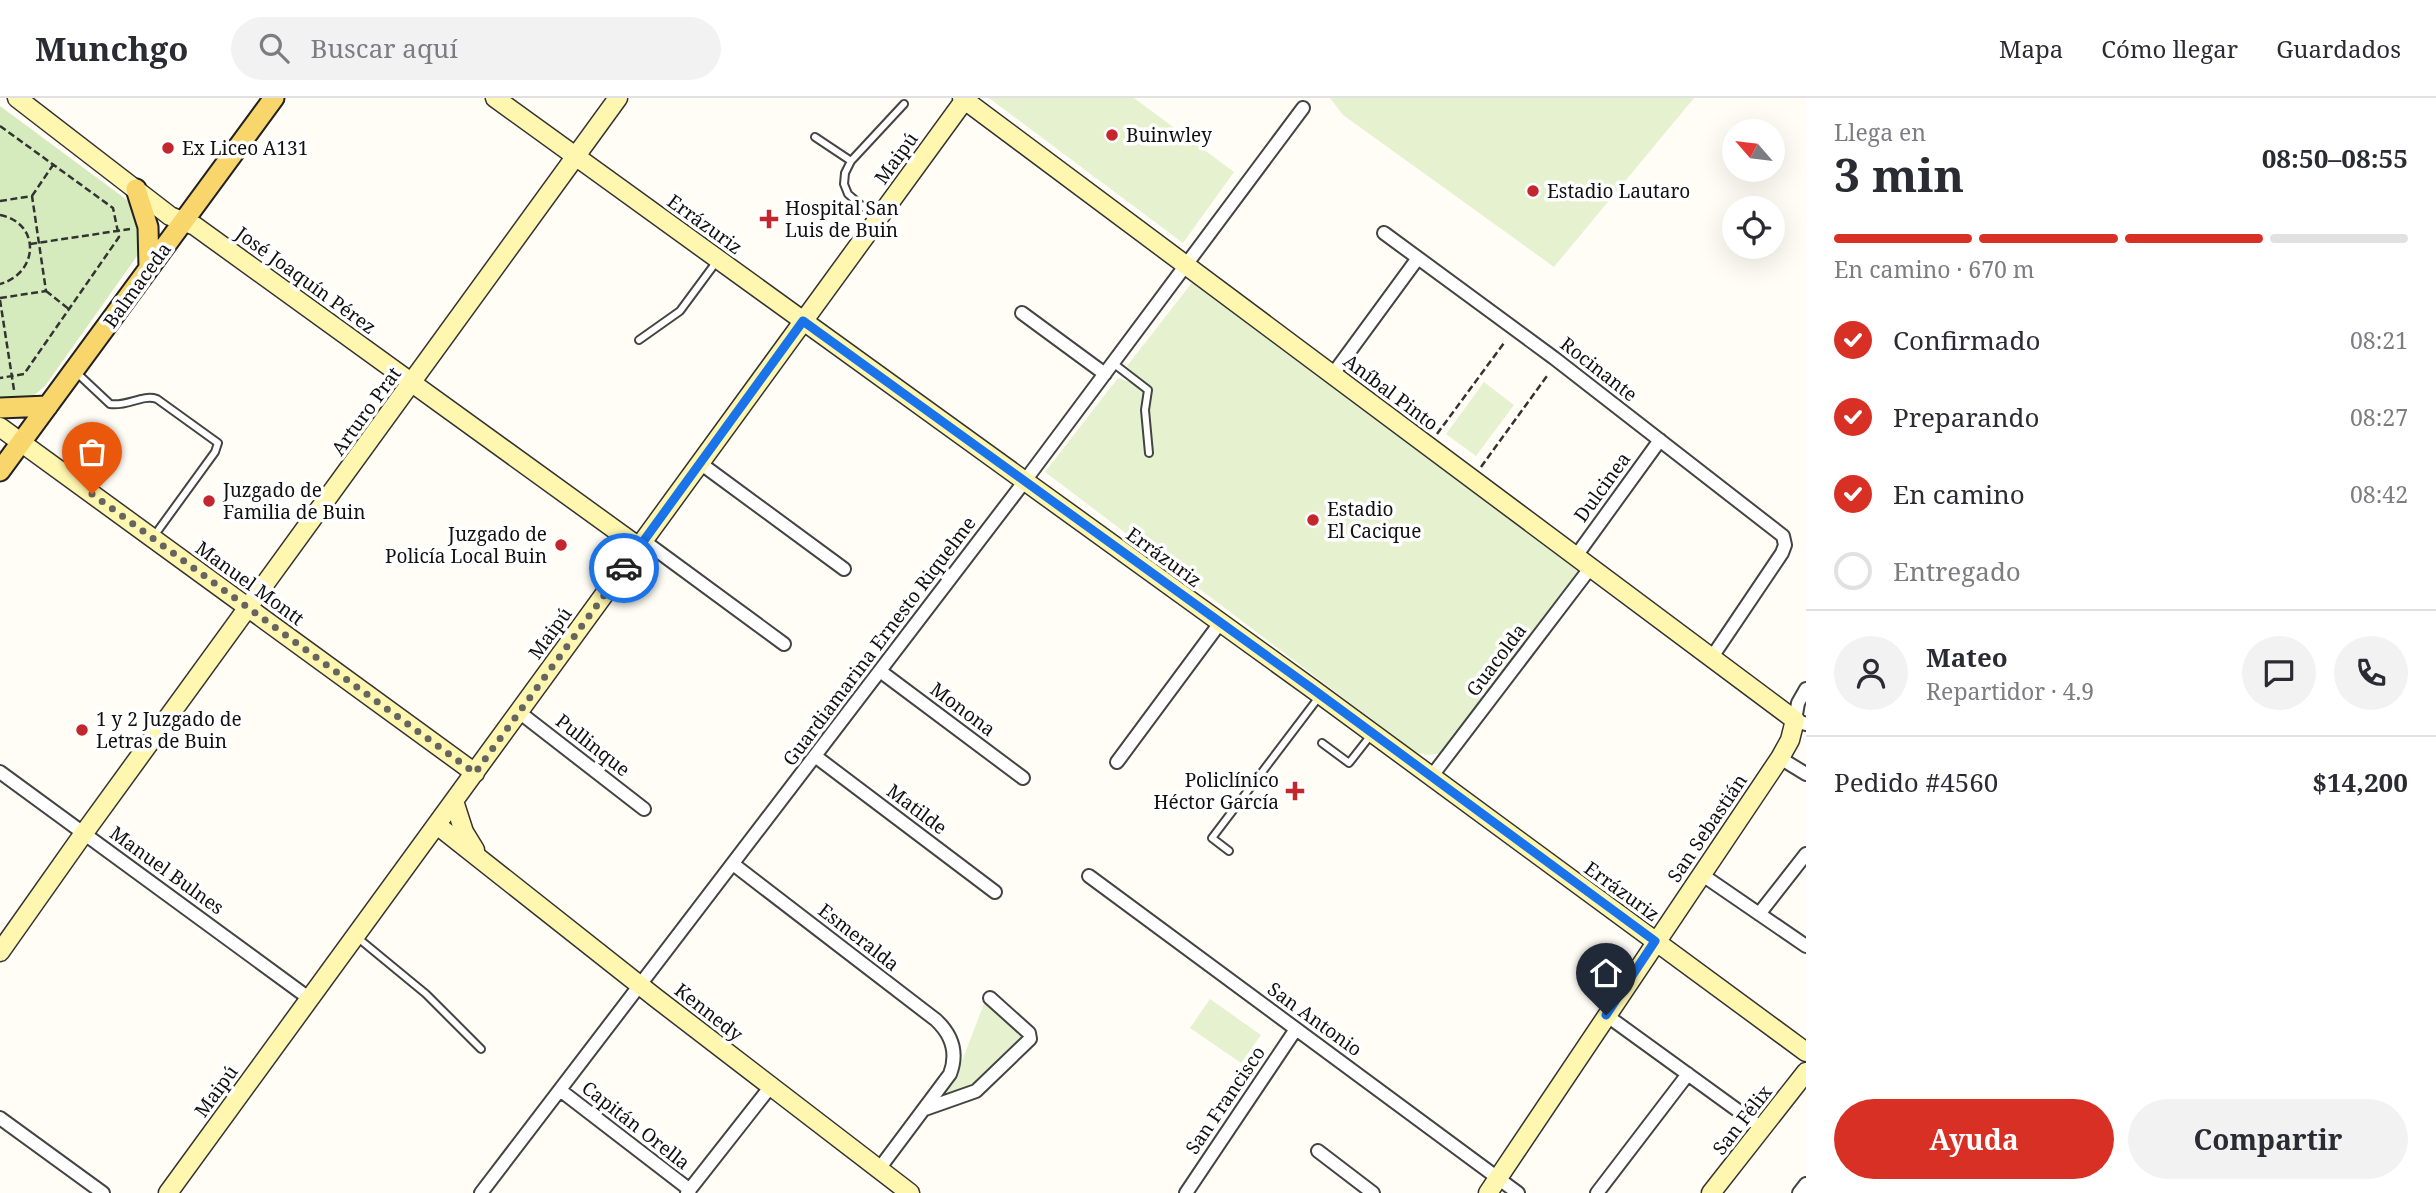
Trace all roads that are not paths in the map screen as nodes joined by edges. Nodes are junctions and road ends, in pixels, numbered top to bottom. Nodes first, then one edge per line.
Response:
1 (17, 98) edge
2 (274, 98) edge
3 (495, 98) edge
4 (618, 98) edge
5 (965, 99) edge
6 (904, 104) dead end
7 (1303, 108) dead end
8 (815, 137) dead end
9 (575, 156) junction
10 (851, 160) junction
11 (136, 190) junction
12 (878, 219) junction
13 (184, 221) junction
14 (1384, 233) dead end
15 (1418, 258) junction
16 (718, 259) junction
17 (1186, 265) junction
18 (149, 268) junction
19 (1022, 313) dead end
20 (803, 321) junction
21 (639, 341) dead end
22 (1113, 363) junction
23 (74, 370) junction
24 (1105, 374) junction
25 (1333, 374) junction
26 (412, 383) junction
27 (8, 402) edge
28 (48, 406) junction
29 (0, 427) edge
30 (1660, 440) junction
31 (21, 442) junction
32 (1149, 453) dead end
33 (700, 463) junction
34 (0, 471) edge
35 (1024, 482) junction
36 (153, 538) junction
37 (641, 544) junction
38 (1576, 556) junction
39 (1591, 567) junction
40 (844, 569) dead end
41 (248, 608) junction
42 (1220, 623) junction
43 (784, 643) dead end
44 (1712, 657) junction
45 (880, 671) junction
46 (1806, 689) edge
47 (1320, 695) junction
48 (519, 712) junction
49 (1800, 722) edge
50 (1372, 733) junction
51 (1322, 743) dead end
52 (815, 756) junction
53 (1780, 758) junction
54 (1117, 762) dead end
55 (0, 772) edge
56 (475, 773) junction
57 (1806, 774) edge
58 (1431, 777) junction
59 (1023, 778) dead end
60 (454, 801) junction
61 (644, 809) dead end
62 (437, 825) junction
63 (84, 833) junction
64 (1229, 851) dead end
65 (1806, 854) edge
66 (484, 861) junction
67 (733, 864) junction
68 (1701, 874) junction
69 (1089, 876) dead end
70 (995, 892) dead end
71 (1759, 914) junction
72 (356, 936) junction
73 (1655, 941) junction
74 (1806, 946) edge
75 (0, 952) edge
76 (641, 985) junction
77 (990, 998) dead end
78 (310, 999) junction
79 (1606, 1015) junction
80 (1296, 1029) junction
81 (481, 1049) dead end
82 (1806, 1052) edge
83 (1806, 1072) edge
84 (1688, 1074) junction
85 (771, 1086) junction
86 (560, 1090) junction
87 (925, 1109) junction
88 (0, 1118) edge
89 (1762, 1128) junction
90 (1318, 1151) dead end
91 (879, 1169) junction
92 (1806, 1184) edge
93 (1493, 1185) edge
94 (688, 1191) edge
95 (103, 1193) edge
96 (168, 1193) edge
97 (482, 1193) edge
98 (910, 1193) edge
99 (1186, 1193) edge
100 (1373, 1193) edge
101 (1518, 1193) edge
102 (1597, 1193) edge
103 (1711, 1193) edge
104 (1799, 1193) edge

1 - 11 street, José Joaquín Pérez
2 - 13 main road, Balmaceda
3 - 9 street, Errázuriz
4 - 9 street, Arturo Prat
5 - 12 street, Maipú
5 - 17 street, Aníbal Pinto
6 - 10 lane
7 - 17 street, Guardiamarina Ernesto Riquelme
8 - 10 lane
9 - 16 street, Errázuriz
9 - 26 street, Arturo Prat
10 - 12 lane
11 - 13 street, José Joaquín Pérez
11 - 18 main road
12 - 20 street, Maipú
13 - 18 main road, Balmaceda
13 - 26 street, José Joaquín Pérez
14 - 15 street, Rocinante
15 - 25 street
15 - 30 street, Rocinante
16 - 20 street, Errázuriz
16 - 21 lane
17 - 22 street, Guardiamarina Ernesto Riquelme
17 - 25 street, Aníbal Pinto
18 - 23 main road, Balmaceda
19 - 24 street
20 - 33 street, Maipú
20 - 35 street, Errázuriz
22 - 24 street, Guardiamarina Ernesto Riquelme
22 - 32 lane
23 - 28 main road, Balmaceda
23 - 36 lane
24 - 35 street, Guardiamarina Ernesto Riquelme
25 - 38 street, Aníbal Pinto
26 - 37 street, José Joaquín Pérez
26 - 41 street, Arturo Prat
27 - 28 main road
28 - 31 main road, Balmaceda
29 - 31 street, Manuel Montt
30 - 38 street, Dulcinea
30 - 44 street, Rocinante
31 - 34 main road, Balmaceda
31 - 36 street, Manuel Montt
33 - 37 street, Maipú
33 - 40 street
35 - 42 street, Errázuriz
35 - 45 street, Guardiamarina Ernesto Riquelme
36 - 41 street, Manuel Montt
37 - 43 street
37 - 48 street, Maipú
38 - 39 street, Aníbal Pinto
39 - 44 street, Aníbal Pinto
39 - 58 street, Guacolda
41 - 56 street, Manuel Montt
41 - 63 street, Arturo Prat
42 - 47 street, Errázuriz
42 - 54 street
44 - 49 street, Aníbal Pinto
45 - 52 street, Guardiamarina Ernesto Riquelme
45 - 59 street, Monona
46 - 49 street, San Sebastián
47 - 50 street, Errázuriz
47 - 64 lane
48 - 56 street, Maipú
48 - 61 street, Pullinque
49 - 53 street, San Sebastián
50 - 51 lane
50 - 58 street, Errázuriz
52 - 67 street, Guardiamarina Ernesto Riquelme
52 - 70 street, Matilde
53 - 57 street
53 - 68 street, San Sebastián
55 - 63 street, Manuel Bulnes
56 - 60 street, Maipú
58 - 73 street, Errázuriz
60 - 62 street, Maipú
60 - 66 street, Kennedy
62 - 66 street, Kennedy
62 - 72 street, Maipú
63 - 75 street, Arturo Prat
63 - 78 street, Manuel Bulnes
65 - 71 street
66 - 76 street, Kennedy
67 - 76 street, Guardiamarina Ernesto Riquelme
67 - 87 street, Esmeralda
68 - 71 street
68 - 73 street, San Sebastián
69 - 80 street, San Antonio
71 - 74 street
72 - 78 street, Maipú
72 - 81 lane
73 - 79 street, San Sebastián
73 - 82 street, Errázuriz
76 - 85 street, Kennedy
76 - 86 street, Guardiamarina Ernesto Riquelme
77 - 87 street
78 - 96 street, Maipú
79 - 84 street
79 - 93 street, San Sebastián
80 - 93 street, San Antonio
80 - 99 street, San Francisco
83 - 89 street, San Félix
84 - 89 street
84 - 102 street
85 - 91 street, Kennedy
85 - 94 street
86 - 94 street, Capitán Orella
86 - 97 street, Guardiamarina Ernesto Riquelme
87 - 91 street
88 - 95 street
89 - 103 street, San Félix
90 - 100 street
91 - 98 street, Kennedy
92 - 104 street
93 - 101 street, San Antonio

